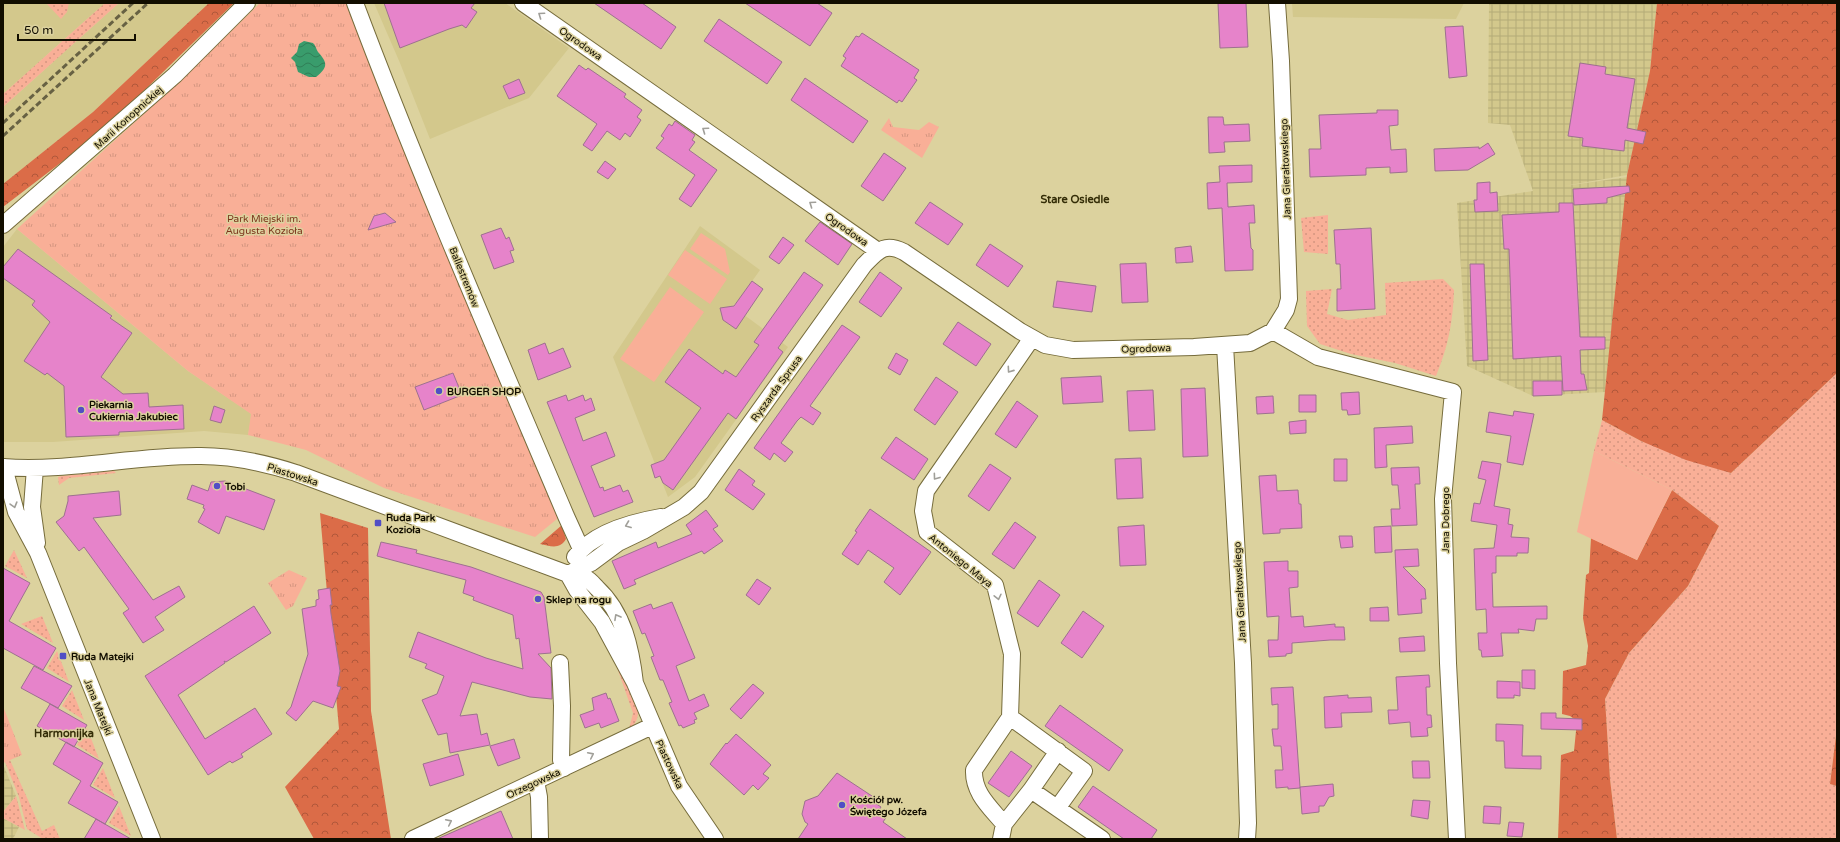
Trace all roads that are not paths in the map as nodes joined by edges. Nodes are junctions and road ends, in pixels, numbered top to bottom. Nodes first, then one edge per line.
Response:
1 (247, 3) edge
2 (355, 3) edge
3 (523, 3) edge
4 (1277, 3) edge
5 (3, 225) edge
6 (878, 251) junction
7 (1273, 331) junction
8 (1032, 338) junction
9 (1225, 345) junction
10 (3, 467) edge
11 (35, 468) junction
12 (666, 516) junction
13 (581, 549) junction
14 (38, 553) junction
15 (568, 574) junction
16 (560, 663) dead end
17 (1010, 717) junction
18 (652, 726) junction
19 (1058, 751) junction
20 (564, 768) junction
21 (536, 781) junction
22 (1031, 790) junction
23 (1058, 808) junction
24 (1002, 832) edge
25 (152, 839) edge
26 (413, 839) edge
27 (540, 839) edge
28 (715, 839) edge
29 (1102, 839) edge
30 (1247, 839) edge
31 (1457, 839) edge

1 - 5 street, Marii Konopnickiej
2 - 13 street, Ballestremów
6 -> 3 street, Ogrodowa
4 - 7 street, Jana Gierałtowskiego
6 - 8 street, Ogrodowa
6 - 12 street, Ryszarda Sprusa
7 - 9 street, Ogrodowa
7 - 31 street, Jana Dobrego
8 - 9 street, Ogrodowa
8 -> 17 street, Antoniego Maya
9 - 30 street, Jana Gierałtowskiego
10 - 11 street, Piastowska
10 -> 14 street, Jana Matejki
11 - 14 street, Jana Matejki
11 - 15 street, Piastowska
12 -> 13 street, Ryszarda Sprusa
12 - 15 street, Ryszarda Sprusa
13 - 15 street, Ryszarda Sprusa
14 - 25 street, Jana Matejki
15 - 18 street, Piastowska
16 - 20 street
17 - 19 street
17 - 24 street
20 -> 18 street, Orzegowska
18 - 28 street, Piastowska
19 - 22 street
19 - 23 street
20 - 21 street, Orzegowska
26 -> 21 street, Orzegowska
21 - 27 street
22 - 23 street
22 - 24 street
23 - 29 street

